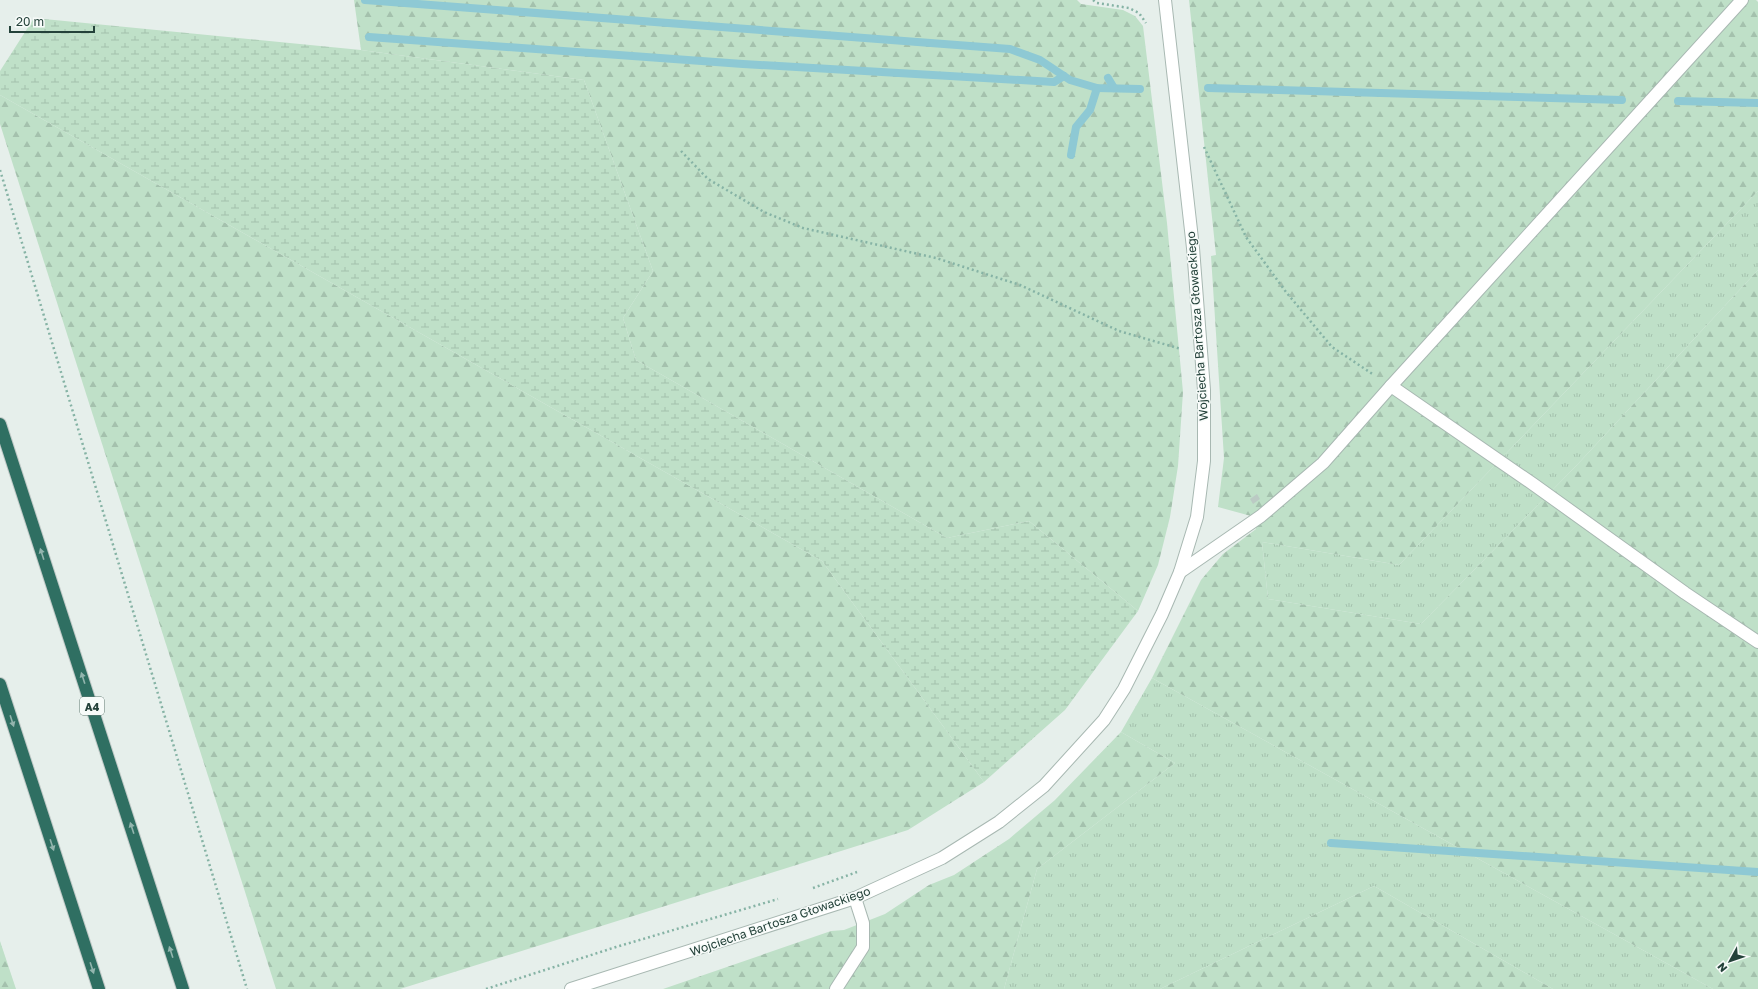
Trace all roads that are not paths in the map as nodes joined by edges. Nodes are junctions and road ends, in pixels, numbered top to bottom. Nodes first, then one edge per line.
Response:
1 (1165, 0) edge
2 (1742, 0) edge
3 (1391, 386) junction
4 (0, 424) edge
5 (1180, 572) junction
6 (1758, 642) edge
7 (0, 684) edge
8 (855, 898) junction
9 (99, 989) edge
10 (183, 989) edge
11 (570, 989) edge
12 (836, 989) edge

1 - 5 street, Wojciecha Bartosza Głowackiego
2 - 3 street
3 - 5 street
3 - 6 street
10 -> 4 highway, A4
5 - 8 street, Wojciecha Bartosza Głowackiego
7 -> 9 highway
8 - 11 street, Wojciecha Bartosza Głowackiego
8 - 12 street

